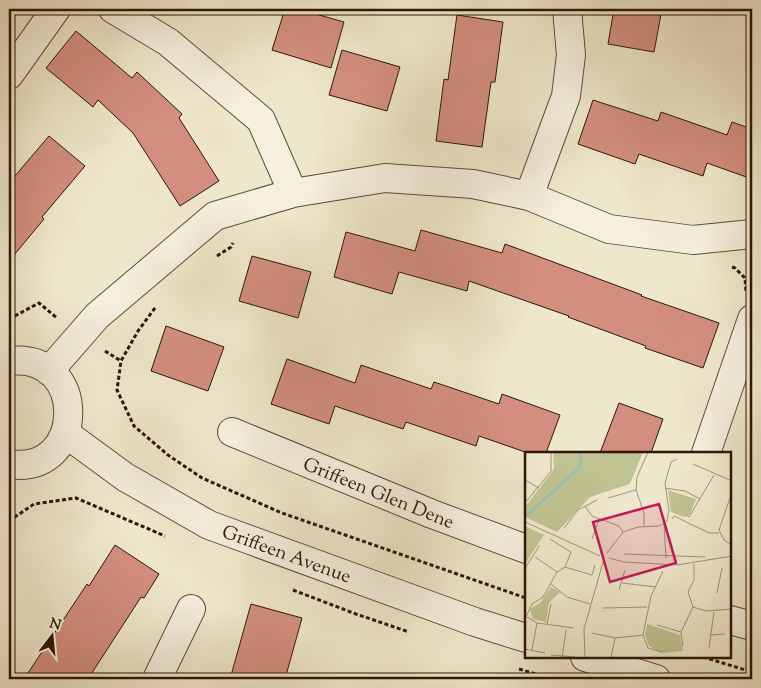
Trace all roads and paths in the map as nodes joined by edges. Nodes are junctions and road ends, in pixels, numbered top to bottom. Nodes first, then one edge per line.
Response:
1 (56, 9) edge
2 (113, 9) edge
3 (567, 9) edge
4 (9, 75) edge
5 (293, 193) junction
6 (529, 196) junction
7 (752, 234) edge
8 (234, 241) dead end
9 (216, 257) dead end
10 (725, 266) dead end
11 (746, 292) dead end
12 (160, 301) dead end
13 (54, 316) dead end
14 (9, 319) edge
15 (752, 319) edge
16 (9, 361) edge
17 (49, 372) junction
18 (232, 432) dead end
19 (65, 433) junction
20 (706, 452) edge
21 (9, 464) edge
22 (525, 549) edge
23 (525, 598) edge
24 (191, 609) dead end
25 (731, 620) edge
26 (752, 626) edge
27 (525, 638) edge
28 (588, 658) edge
29 (707, 658) edge
30 (752, 672) edge
31 (157, 679) edge
32 (656, 679) edge

1 - 4 street
2 - 5 street
3 - 6 street
5 - 6 street
5 - 17 street
6 - 7 street
8 - 9 path
10 - 11 path
12 - 23 path
13 - 14 path
15 - 20 street
16 - 17 street
17 - 19 street
18 - 22 street, Griffeen Glen Dene
19 - 21 street
19 - 27 street, Griffeen Avenue
24 - 31 street
25 - 26 street
28 - 32 street
29 - 30 path

